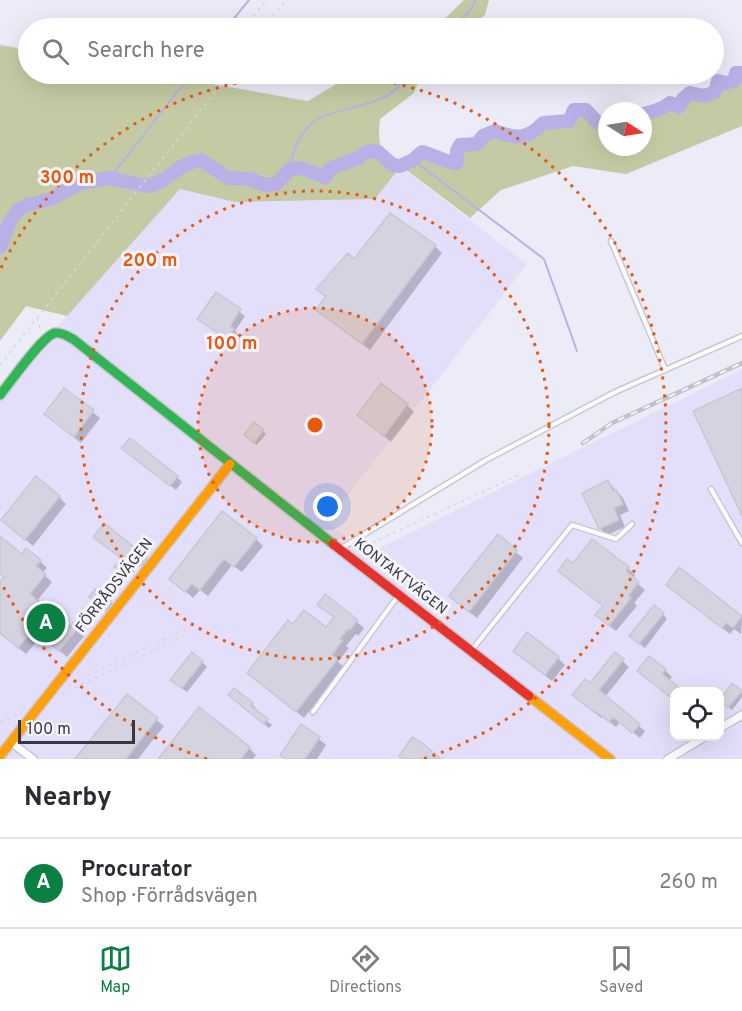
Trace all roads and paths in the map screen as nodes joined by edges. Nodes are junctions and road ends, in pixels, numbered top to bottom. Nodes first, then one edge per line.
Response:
1 (266, 0) edge
2 (286, 0) edge
3 (464, 0) edge
4 (252, 18) edge
5 (271, 18) edge
6 (445, 18) edge
7 (0, 45) edge
8 (18, 48) edge
9 (212, 84) edge
10 (336, 84) edge
11 (219, 86) junction
12 (611, 241) dead end
13 (37, 317) junction
14 (742, 336) edge
15 (44, 339) junction
16 (0, 365) edge
17 (665, 369) junction
18 (0, 395) edge
19 (230, 464) junction
20 (521, 474) dead end
21 (711, 489) dead end
22 (632, 524) dead end
23 (742, 543) edge
24 (340, 549) junction
25 (359, 549) dead end
26 (399, 596) junction
27 (194, 625) dead end
28 (184, 636) dead end
29 (470, 652) junction
30 (68, 685) dead end
31 (60, 694) dead end
32 (27, 709) dead end
33 (313, 712) dead end
34 (742, 715) edge
35 (0, 722) edge
36 (724, 726) edge
37 (698, 741) edge
38 (11, 742) junction
39 (0, 756) edge
40 (33, 759) edge
41 (610, 759) edge
42 (668, 759) edge

1 - 4 path
2 - 5 path
3 - 6 path
7 - 8 path
9 - 11 path
10 - 11 path
11 - 13 path
12 - 17 lane
13 - 15 path
13 - 16 path
14 - 17 lane
15 - 18 street
15 - 19 street, KONTAKTVÄGEN
17 - 24 lane
19 - 24 street, KONTAKTVÄGEN
19 - 38 street, FÖRRÅDSVÄGEN
20 - 25 path
21 - 23 lane
22 - 29 lane
24 - 26 street, KONTAKTVÄGEN
26 - 29 street, KONTAKTVÄGEN
26 - 33 lane
27 - 30 path
28 - 31 path
29 - 41 street, KONTAKTVÄGEN
32 - 35 path
34 - 36 street
37 - 42 street
38 - 39 street, FÖRRÅDSVÄGEN
38 - 40 street

